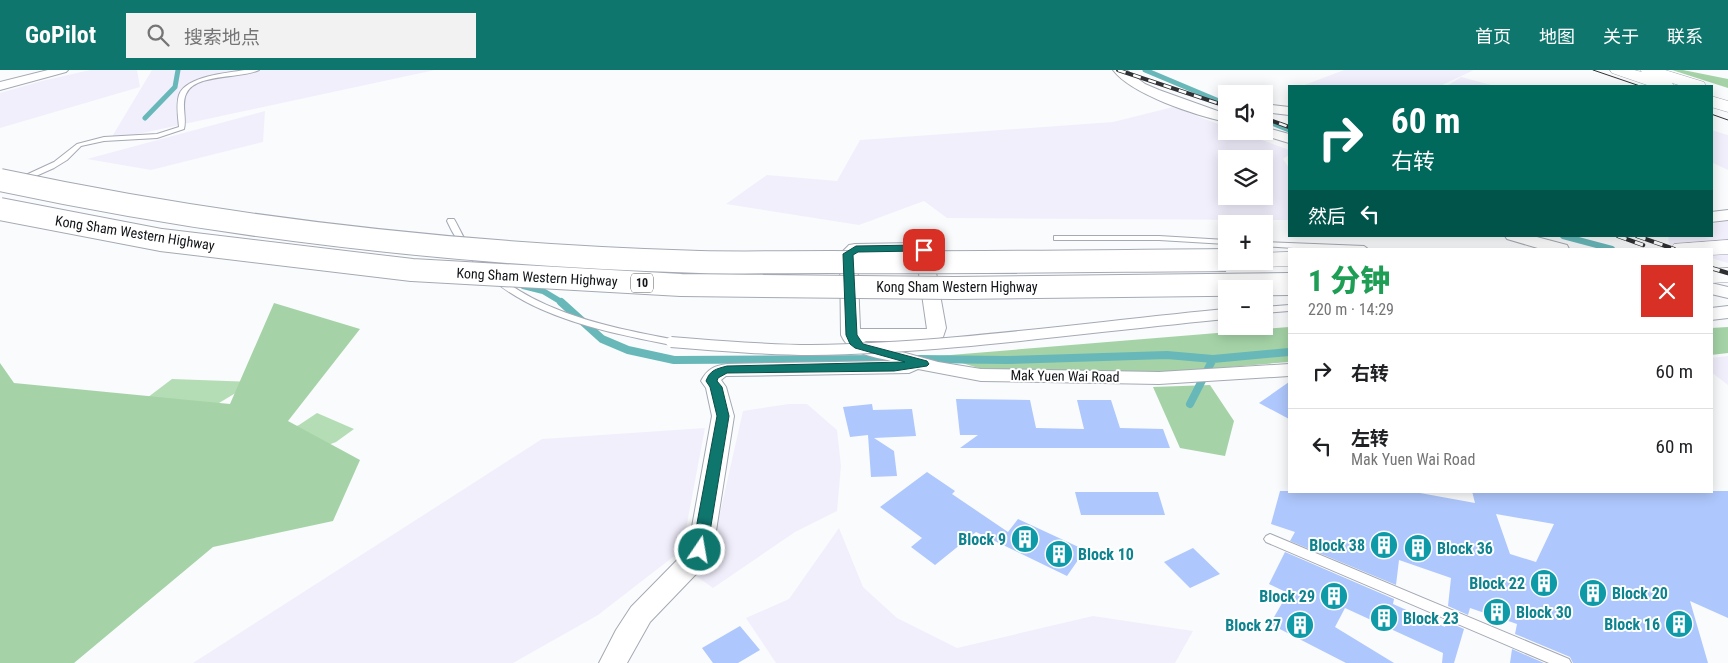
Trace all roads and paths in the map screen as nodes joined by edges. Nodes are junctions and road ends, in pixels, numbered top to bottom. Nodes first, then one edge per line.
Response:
1 (62, 70) edge
2 (256, 70) edge
3 (1119, 70) edge
4 (1618, 70) edge
5 (1648, 70) edge
6 (1664, 85) edge
7 (1695, 85) edge
8 (0, 86) edge
9 (1713, 91) edge
10 (1728, 96) edge
11 (1713, 102) edge
12 (1728, 106) edge
13 (1273, 109) edge
14 (1218, 110) edge
15 (1288, 112) edge
16 (1273, 134) edge
17 (1288, 139) edge
18 (0, 180) edge
19 (0, 188) edge
20 (0, 209) edge
21 (1728, 215) edge
22 (1713, 217) edge
23 (450, 221) dead end
24 (1517, 237) edge
25 (1057, 238) dead end
26 (1218, 242) edge
27 (1273, 244) edge
28 (1728, 247) edge
29 (1344, 248) edge
30 (1557, 248) edge
31 (1705, 248) edge
32 (1288, 259) edge
33 (1218, 260) edge
34 (1273, 260) edge
35 (1728, 275) edge
36 (1713, 276) edge
37 (1288, 284) edge
38 (1713, 289) edge
39 (1728, 293) edge
40 (1288, 308) edge
41 (1273, 309) edge
42 (1728, 312) edge
43 (1713, 314) edge
44 (1218, 315) edge
45 (851, 335) junction
46 (923, 364) junction
47 (1288, 370) edge
48 (1270, 539) dead end
49 (613, 663) edge
50 (1564, 663) edge

1 - 8 street
2 - 19 lane
3 - 14 street
4 - 6 main road
5 - 7 main road
9 - 10 main road
11 - 12 main road
13 - 15 street
16 - 17 street
18 - 33 main road, Kong Sham Western Highway / 10, bridge
20 - 37 main road, Kong Sham Western Highway / 10, bridge
21 - 22 street
23 - 44 lane, bridge
24 - 30 street
25 - 26 lane
27 - 29 lane
28 - 31 main road
32 - 34 main road
35 - 36 main road
38 - 39 street
40 - 41 lane
42 - 43 street
45 - 45 street
45 - 46 street, Mak Yuen Wai Road
46 - 47 street, Mak Yuen Wai Road
46 - 49 street
48 - 50 lane

